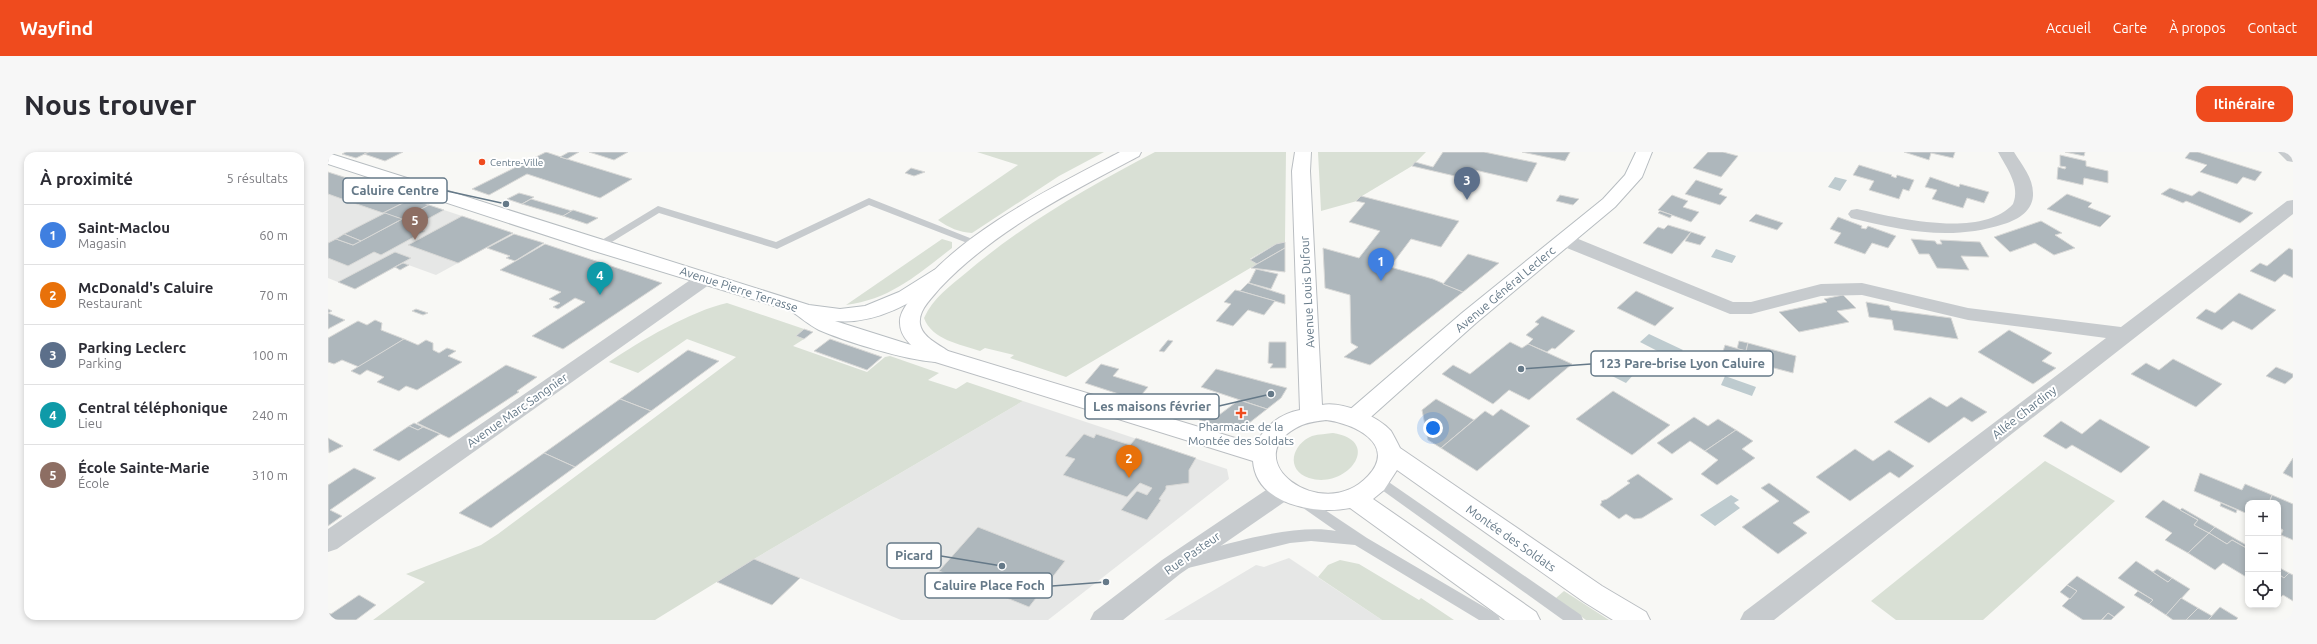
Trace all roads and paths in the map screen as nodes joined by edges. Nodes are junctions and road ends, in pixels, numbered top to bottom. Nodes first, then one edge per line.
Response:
1 (1133, 152) edge
2 (1296, 152) edge
3 (1303, 152) edge
4 (1644, 152) edge
5 (2006, 152) edge
6 (2286, 152) edge
7 (2293, 157) edge
8 (328, 158) edge
9 (1301, 171) junction
10 (2293, 205) edge
11 (1857, 214) dead end
12 (1564, 240) junction
13 (979, 244) junction
14 (598, 246) junction
15 (941, 274) junction
16 (706, 278) junction
17 (798, 307) junction
18 (2126, 334) junction
19 (940, 356) junction
20 (1311, 414) junction
21 (1355, 418) junction
22 (1388, 452) junction
23 (1263, 455) junction
24 (1380, 481) junction
25 (1291, 494) junction
26 (1354, 498) junction
27 (328, 542) edge
28 (1362, 542) junction
29 (1171, 567) junction
30 (1104, 620) edge
31 (1492, 620) edge
32 (1526, 620) edge
33 (1575, 620) edge
34 (1636, 620) edge
35 (1754, 620) edge

1 - 13 main road
2 - 9 main road
3 - 9 main road
4 - 12 main road, Avenue Général Leclerc
5 - 11 street
6 - 7 street
8 - 14 main road, Avenue Pierre Terrasse
9 - 20 main road, Avenue Louis Dufour
10 - 18 street, Allée Chardiny
12 - 18 street
12 - 21 main road, Avenue Général Leclerc
13 - 14 lane
13 - 15 main road
14 - 16 main road, Avenue Pierre Terrasse
15 - 17 main road
15 - 19 main road
16 - 17 main road, Avenue Pierre Terrasse
16 - 27 street, Avenue Marc Sangnier
17 - 19 main road, Avenue Pierre Terrasse
18 - 35 street, Allée Chardiny
19 - 23 main road, Avenue Pierre Terrasse
20 - 21 main road
20 - 23 main road
21 - 22 main road
22 - 24 main road
22 - 34 main road, Montée des Soldats
23 - 25 main road
24 - 26 main road
24 - 33 lane
25 - 26 main road
25 - 28 lane
25 - 29 street, Rue Pasteur
26 - 32 main road
28 - 29 lane
28 - 31 lane
29 - 30 street, Rue Pasteur

